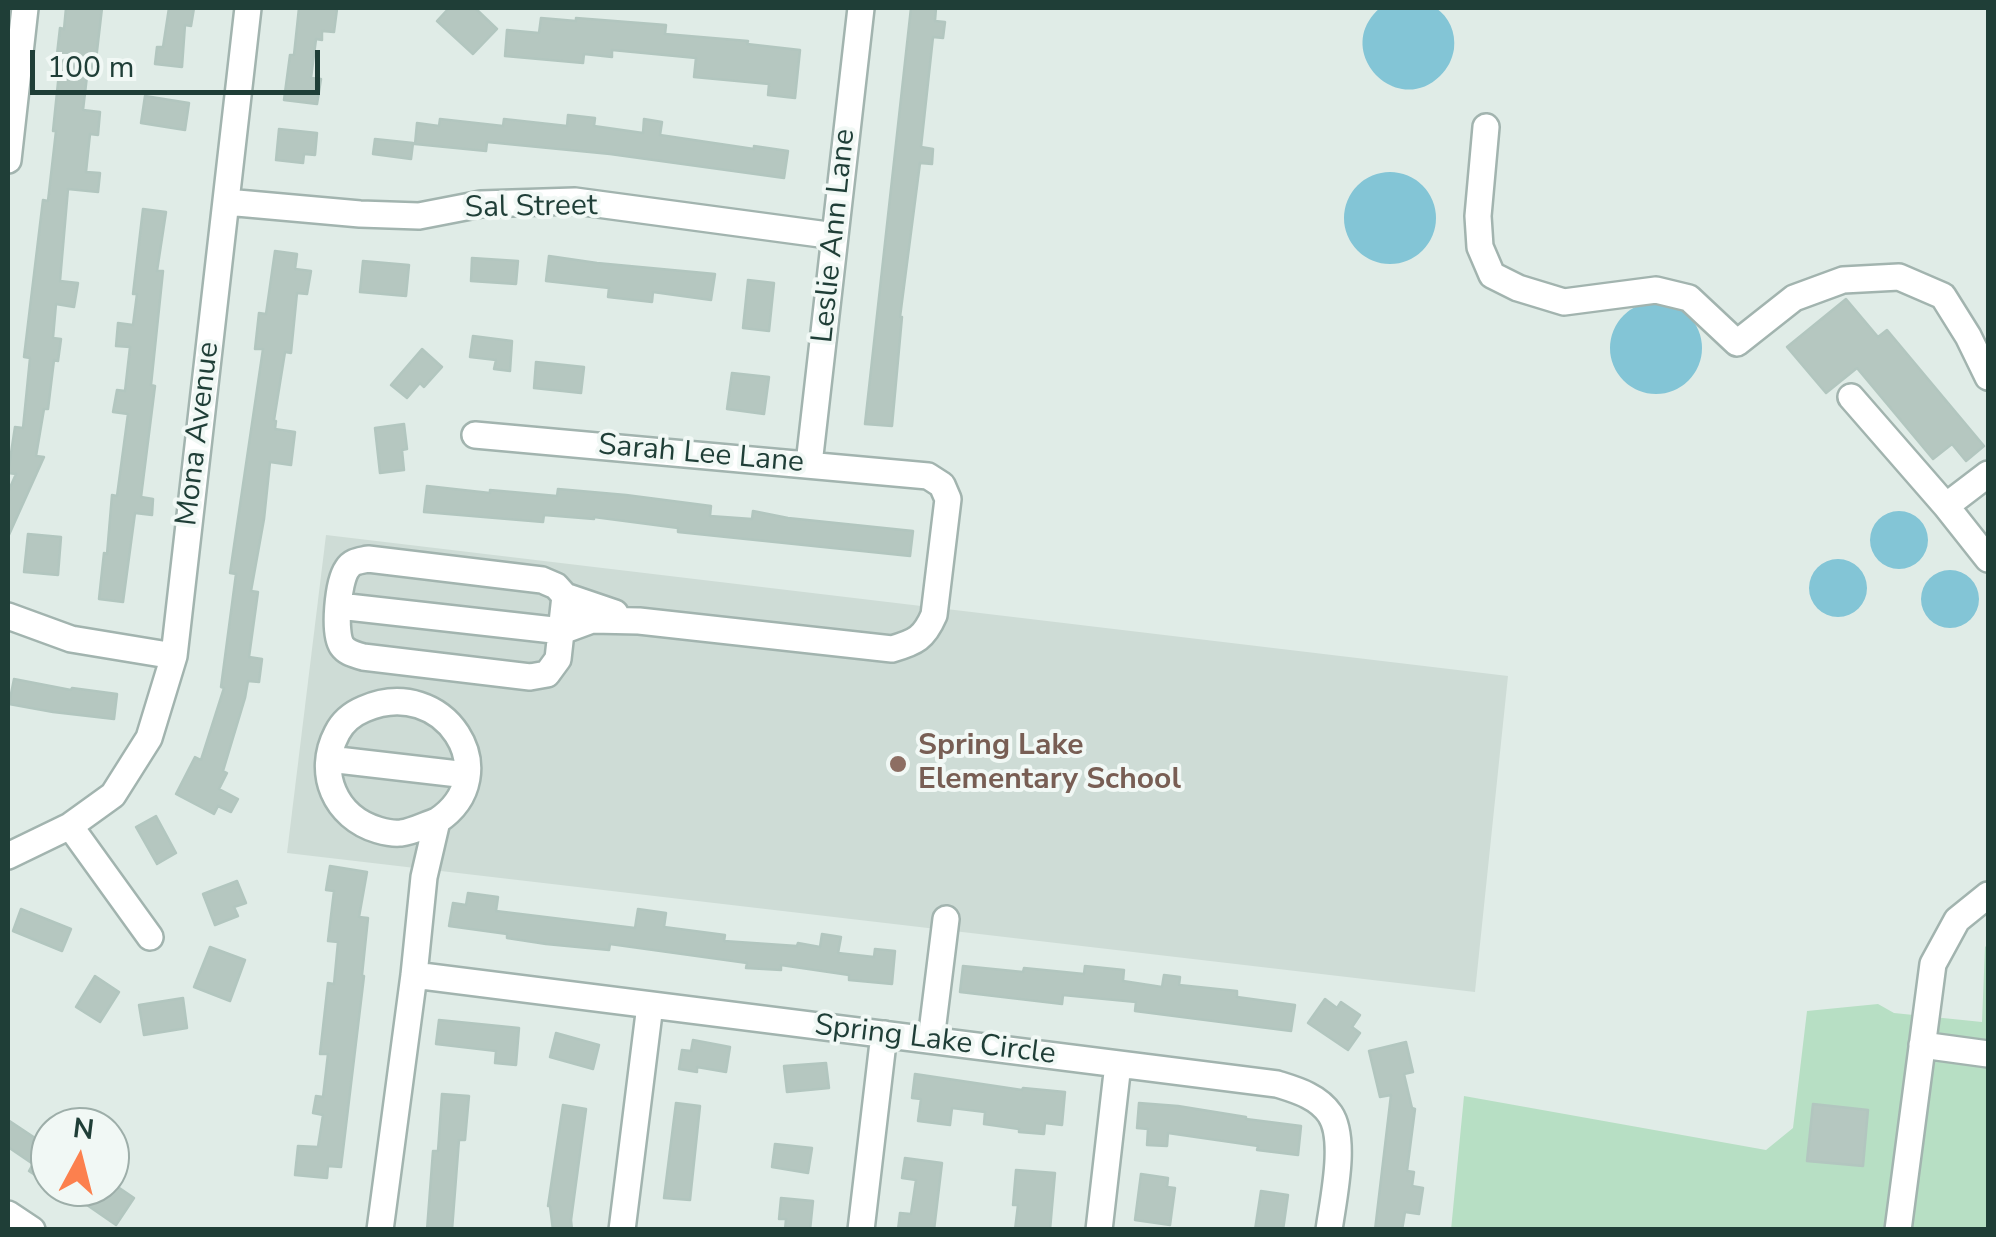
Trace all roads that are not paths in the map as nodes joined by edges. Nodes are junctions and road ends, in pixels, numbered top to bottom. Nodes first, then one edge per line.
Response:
1 (25, 8) edge
2 (248, 8) edge
3 (861, 8) edge
4 (1486, 127) dead end
5 (8, 160) edge
6 (226, 202) junction
7 (835, 236) junction
8 (1988, 377) edge
9 (1851, 397) dead end
10 (475, 435) dead end
11 (810, 464) junction
12 (1988, 474) edge
13 (1946, 506) junction
14 (1988, 560) edge
15 (565, 596) junction
16 (338, 606) junction
17 (8, 616) edge
18 (639, 620) junction
19 (562, 632) junction
20 (174, 656) junction
21 (329, 759) junction
22 (466, 776) junction
23 (437, 821) junction
24 (70, 826) junction
25 (388, 832) junction
26 (8, 856) edge
27 (424, 878) junction
28 (1988, 894) edge
29 (946, 919) dead end
30 (150, 937) dead end
31 (414, 976) junction
32 (650, 1005) junction
33 (884, 1034) junction
34 (932, 1040) junction
35 (1922, 1045) junction
36 (1988, 1054) edge
37 (1118, 1064) junction
38 (8, 1214) edge
39 (32, 1230) edge
40 (380, 1230) edge
41 (622, 1230) edge
42 (861, 1230) edge
43 (1099, 1230) edge
44 (1329, 1230) edge
45 (1898, 1230) edge

1 - 5 street
2 - 6 street, Mona Avenue
3 - 7 street, Leslie Ann Lane
4 - 8 street
6 - 7 street, Sal Street
6 - 20 street, Mona Avenue
7 - 11 street, Leslie Ann Lane
9 - 13 street
10 - 11 street, Sarah Lee Lane
11 - 18 street, Sarah Lee Lane
12 - 13 street
13 - 14 street
15 - 16 street
15 - 18 street
15 - 19 street
16 - 19 street
16 - 19 street
17 - 20 street
18 - 19 street
20 - 24 street, Mona Avenue
21 - 22 street
21 - 22 street
21 - 25 street
22 - 23 street
23 - 25 street
23 - 27 street
24 - 26 street, Mona Avenue
24 - 30 street
25 - 27 street
27 - 31 street
28 - 35 street
29 - 34 street
31 - 32 street, Spring Lake Circle
31 - 40 street
32 - 33 street, Spring Lake Circle
32 - 41 street
33 - 34 street, Spring Lake Circle
33 - 42 street
34 - 37 street, Spring Lake Circle
35 - 36 street
35 - 45 street
37 - 43 street
37 - 44 street, Spring Lake Circle
38 - 39 street

